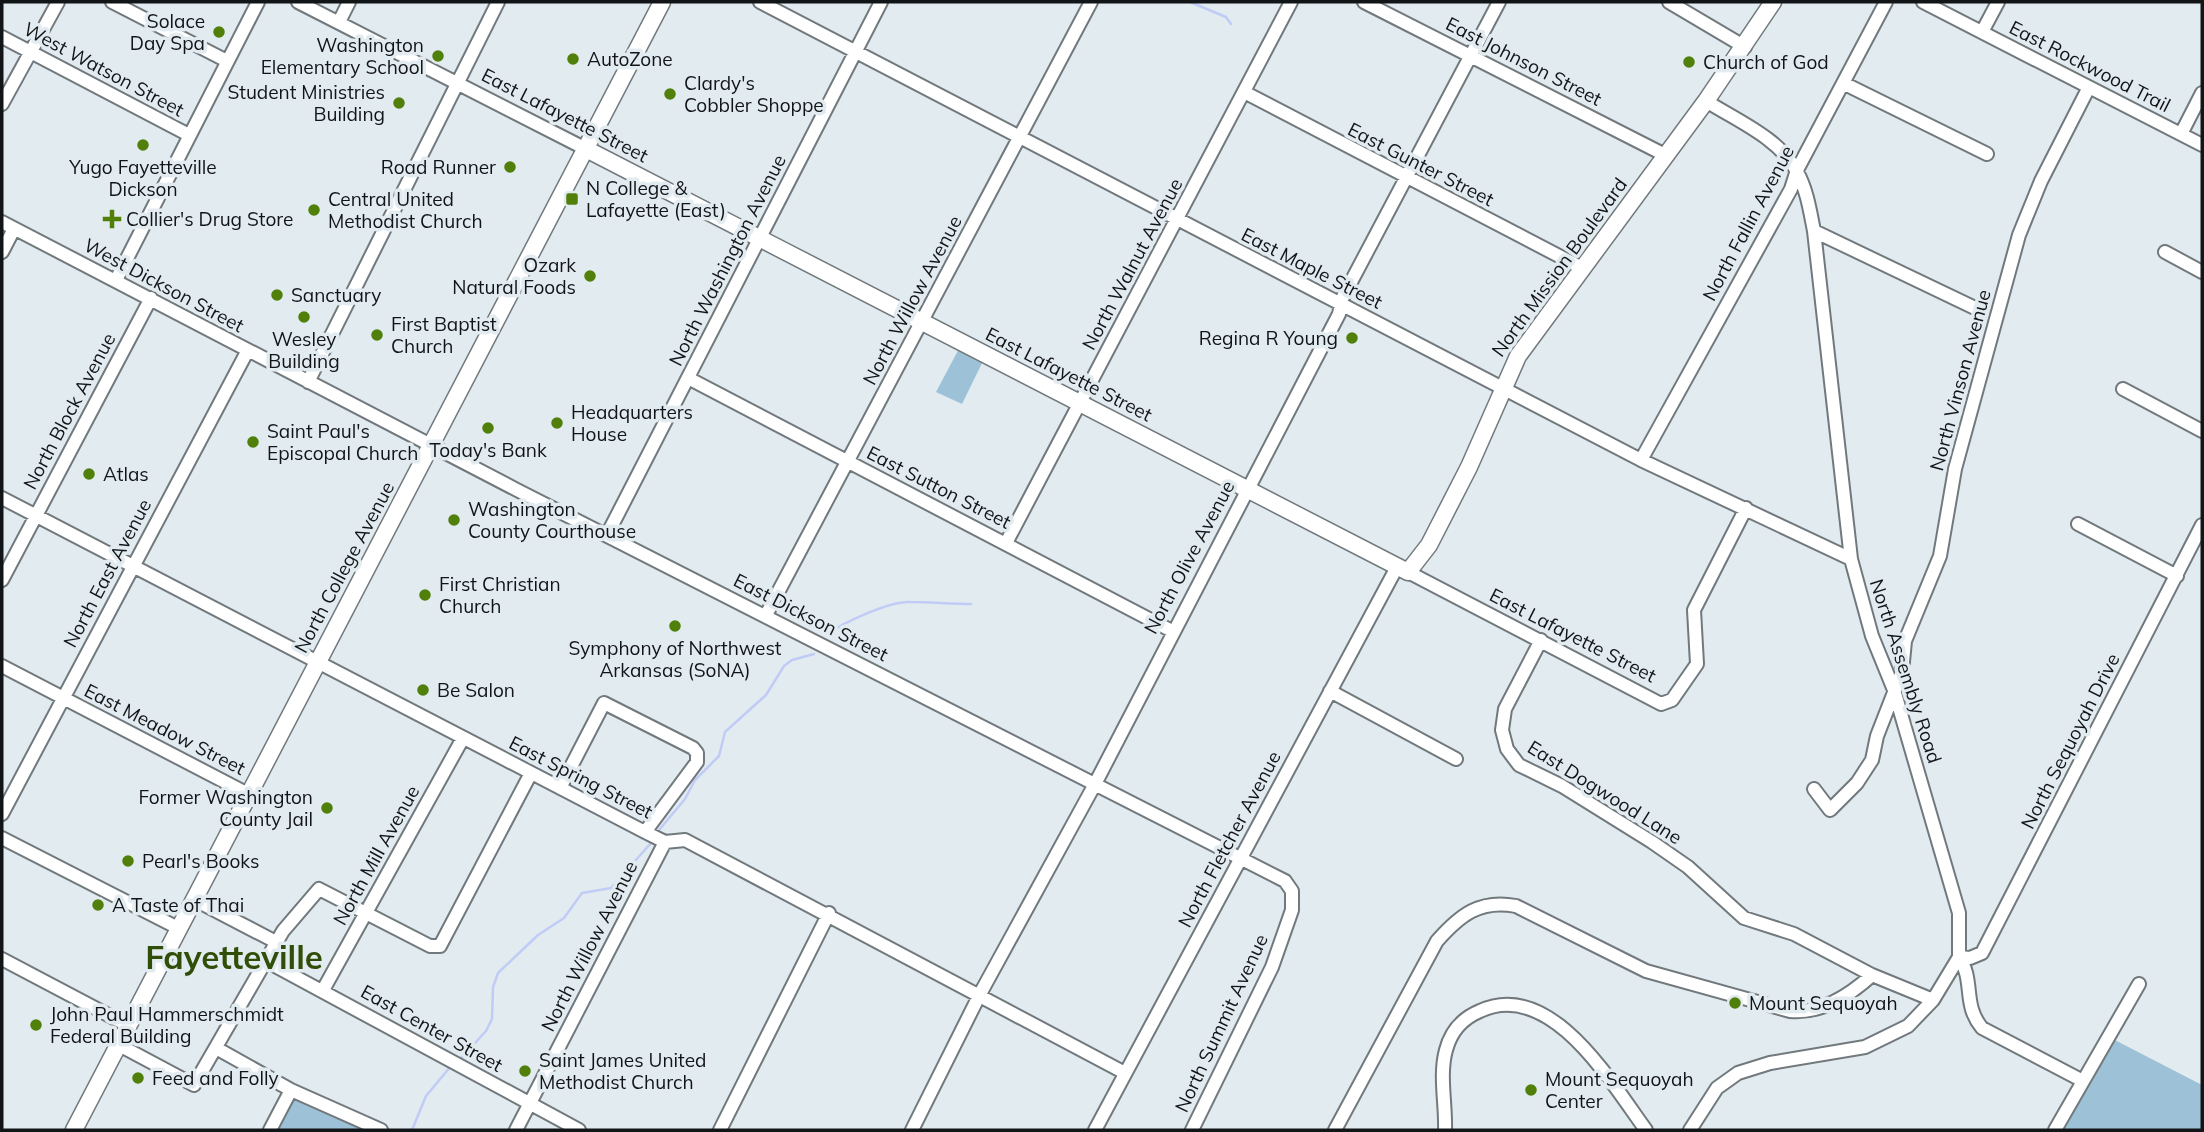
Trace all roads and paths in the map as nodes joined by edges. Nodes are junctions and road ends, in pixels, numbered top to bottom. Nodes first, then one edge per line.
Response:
1 (58, 2) edge
2 (112, 2) edge
3 (258, 2) edge
4 (298, 2) edge
5 (349, 2) edge
6 (498, 2) edge
7 (662, 2) edge
8 (760, 2) edge
9 (881, 2) edge
10 (1091, 2) edge
11 (1292, 2) edge
12 (1364, 2) edge
13 (1499, 2) edge
14 (1669, 2) edge
15 (1773, 2) edge
16 (1886, 2) edge
17 (1923, 2) edge
18 (1998, 2) edge
19 (339, 22) junction
20 (1982, 32) junction
21 (2, 37) edge
22 (1745, 47) junction
23 (856, 52) junction
24 (32, 53) junction
25 (1470, 55) junction
26 (227, 61) junction
27 (457, 82) junction
28 (1845, 84) junction
29 (2090, 87) junction
30 (1244, 92) junction
31 (2202, 93) edge
32 (1706, 101) junction
33 (2, 104) edge
34 (2181, 134) junction
35 (189, 135) junction
36 (1019, 137) junction
37 (2202, 145) edge
38 (586, 149) junction
39 (1987, 154) dead end
40 (1665, 155) junction
41 (1797, 170) junction
42 (1406, 179) junction
43 (1177, 220) junction
44 (2, 222) edge
45 (14, 229) junction
46 (1814, 231) junction
47 (759, 240) junction
48 (2, 252) edge
49 (2165, 253) dead end
50 (1582, 268) junction
51 (2202, 272) edge
52 (116, 280) junction
53 (151, 298) junction
54 (1340, 305) junction
55 (1977, 309) dead end
56 (922, 322) junction
57 (248, 350) junction
58 (688, 378) junction
59 (308, 382) junction
60 (1503, 388) junction
61 (2123, 389) dead end
62 (1080, 403) junction
63 (2202, 431) edge
64 (432, 447) junction
65 (1641, 460) junction
66 (847, 462) junction
67 (1247, 490) junction
68 (2, 498) edge
69 (1746, 508) junction
70 (35, 515) junction
71 (2078, 524) dead end
72 (2202, 525) edge
73 (607, 535) junction
74 (1006, 543) junction
75 (1851, 559) junction
76 (132, 565) junction
77 (1403, 570) junction
78 (2177, 576) junction
79 (2, 580) edge
80 (766, 615) junction
81 (1172, 631) junction
82 (1541, 640) junction
83 (318, 662) junction
84 (2, 666) edge
85 (1894, 690) junction
86 (1330, 691) junction
87 (63, 697) junction
88 (464, 738) junction
89 (1456, 759) dead end
90 (531, 773) junction
91 (1095, 784) junction
92 (560, 788) junction
93 (1814, 789) dead end
94 (250, 795) junction
95 (2, 814) edge
96 (645, 832) junction
97 (2, 838) edge
98 (665, 842) junction
99 (1241, 856) junction
100 (1292, 891) joint
101 (195, 900) junction
102 (366, 913) junction
103 (830, 913) junction
104 (180, 929) junction
105 (276, 942) junction
106 (1959, 957) junction
107 (2, 959) edge
108 (266, 961) junction
109 (1872, 975) junction
110 (2139, 984) dead end
111 (323, 990) junction
112 (980, 994) junction
113 (1933, 1000) junction
114 (130, 1026) junction
115 (120, 1045) junction
116 (216, 1048) junction
117 (1125, 1073) junction
118 (2083, 1082) junction
119 (291, 1090) junction
120 (529, 1105) junction
121 (78, 1127) edge
122 (270, 1130) edge
123 (381, 1130) edge
124 (516, 1130) edge
125 (579, 1130) edge
126 (720, 1130) edge
127 (912, 1130) edge
128 (1095, 1130) edge
129 (1192, 1130) edge
130 (1335, 1130) edge
131 (1445, 1130) edge
132 (1646, 1130) edge
133 (1689, 1130) edge
134 (2055, 1130) edge

1 - 24 street
2 - 26 street
3 - 26 street
4 - 19 street, East Lafayette Street
5 - 19 street
6 - 27 street
7 - 38 main road, North College Avenue
8 - 23 street, East Maple Street
9 - 23 street, North Washington Avenue
10 - 36 street, North Willow Avenue
11 - 30 street, North Walnut Avenue
12 - 25 street, East Johnson Street
13 - 25 street, North Olive Avenue
14 - 22 street
15 - 22 main road, North Mission Boulevard
16 - 28 street, North Fallin Avenue
17 - 20 street, East Rockwood Trail
18 - 20 street
19 - 27 street, East Lafayette Street
20 - 29 street, East Rockwood Trail
21 - 24 street, West Watson Street
22 - 32 main road, North Mission Boulevard
23 - 36 street, East Maple Street
23 - 47 street, North Washington Avenue
24 - 33 street
24 - 35 street, West Watson Street
25 - 40 street, East Johnson Street
25 - 42 street, North Olive Avenue
26 - 35 street
27 - 38 street, East Lafayette Street
27 - 59 street
28 - 39 street
28 - 41 street, North Fallin Avenue
29 - 34 street, East Rockwood Trail
29 - 85 street, North Vinson Avenue
30 - 42 street, East Gunter Street
30 - 43 street, North Walnut Avenue
31 - 34 street
32 - 40 main road, North Mission Boulevard
32 - 41 street, North Assembly Road
34 - 37 street, East Rockwood Trail
35 - 52 street
36 - 43 street, East Maple Street
36 - 56 street, North Willow Avenue
38 - 47 main road, East Lafayette Street
38 - 64 main road, North College Avenue
40 - 50 main road, North Mission Boulevard
41 - 46 street, North Assembly Road
41 - 65 street, North Fallin Avenue
42 - 50 street, East Gunter Street
42 - 54 street, North Olive Avenue
43 - 54 street, East Maple Street
43 - 62 street, North Walnut Avenue
44 - 45 street, West Dickson Street
45 - 48 street
45 - 52 street, West Dickson Street
46 - 55 street
46 - 75 street, North Assembly Road
47 - 56 main road, East Lafayette Street
47 - 58 street, North Washington Avenue
49 - 51 street
50 - 60 main road, North Mission Boulevard
52 - 53 street, West Dickson Street
53 - 57 street, West Dickson Street
53 - 70 street, North Block Avenue
54 - 60 street, East Maple Street
54 - 67 street, North Olive Avenue
56 - 62 main road, East Lafayette Street
56 - 66 street, North Willow Avenue
57 - 59 street, West Dickson Street
57 - 76 street, North East Avenue
58 - 66 street, East Sutton Street
58 - 73 street, North Washington Avenue
59 - 64 street, East Dickson Street
60 - 65 street, East Maple Street
60 - 77 main road, North Mission Boulevard
61 - 63 street
62 - 67 main road, East Lafayette Street
62 - 74 street, North Walnut Avenue
64 - 73 street, East Dickson Street
64 - 83 main road, North College Avenue
65 - 69 street, East Maple Street
66 - 74 street, East Sutton Street
66 - 80 street, North Willow Avenue
67 - 77 main road, East Lafayette Street
67 - 81 street, North Olive Avenue
68 - 70 street, East Spring Street
69 - 75 street, East Maple Street
69 - 82 street, East Lafayette Street
70 - 76 street, East Spring Street
70 - 79 street, North Block Avenue
71 - 78 street
72 - 78 street, North Sequoyah Drive
73 - 80 street, East Dickson Street
74 - 81 street, East Sutton Street
75 - 85 street, North Assembly Road
76 - 83 street, East Spring Street
76 - 87 street, North East Avenue
77 - 82 street, East Lafayette Street
77 - 86 street, North Fletcher Avenue
78 - 106 street, North Sequoyah Drive
80 - 91 street, East Dickson Street
81 - 91 street, North Olive Avenue
82 - 109 street, East Dogwood Lane
83 - 88 street, East Spring Street
83 - 94 main road, North College Avenue
84 - 87 street, East Meadow Street
85 - 93 street, North Vinson Avenue
85 - 106 street, North Assembly Road
86 - 89 street
86 - 99 street, North Fletcher Avenue
87 - 94 street, East Meadow Street
87 - 95 street, North East Avenue
88 - 90 street, East Spring Street
88 - 102 street, North Mill Avenue
90 - 92 street, East Spring Street
90 - 102 street
91 - 99 street, East Dickson Street
91 - 112 street, North Olive Avenue
92 - 96 street, East Spring Street
92 - 96 street
94 - 101 main road, North College Avenue
96 - 98 street, East Spring Street
97 - 104 street
98 - 103 street, East Spring Street
98 - 120 street, North Willow Avenue
99 - 100 street, East Dickson Street
99 - 117 street, North Fletcher Avenue
100 - 129 street, North Summit Avenue
101 - 104 main road, North College Avenue
101 - 105 street
102 - 105 street
102 - 111 street, North Mill Avenue
103 - 112 street, East Spring Street
103 - 126 street
104 - 114 main road, North College Avenue
105 - 108 street
106 - 113 street
106 - 118 street
107 - 114 street
108 - 111 street, East Center Street
108 - 116 street
109 - 113 street, East Dogwood Lane
109 - 130 street
110 - 118 street
111 - 120 street, East Center Street
112 - 117 street, East Spring Street
112 - 127 street, North Olive Avenue
113 - 133 street
114 - 115 main road, North College Avenue
115 - 116 street
115 - 121 main road, North College Avenue
116 - 119 street
117 - 128 street, North Fletcher Avenue
118 - 134 street
119 - 122 street
119 - 123 street
120 - 124 street, North Willow Avenue
120 - 125 street, East Center Street
131 - 132 street

